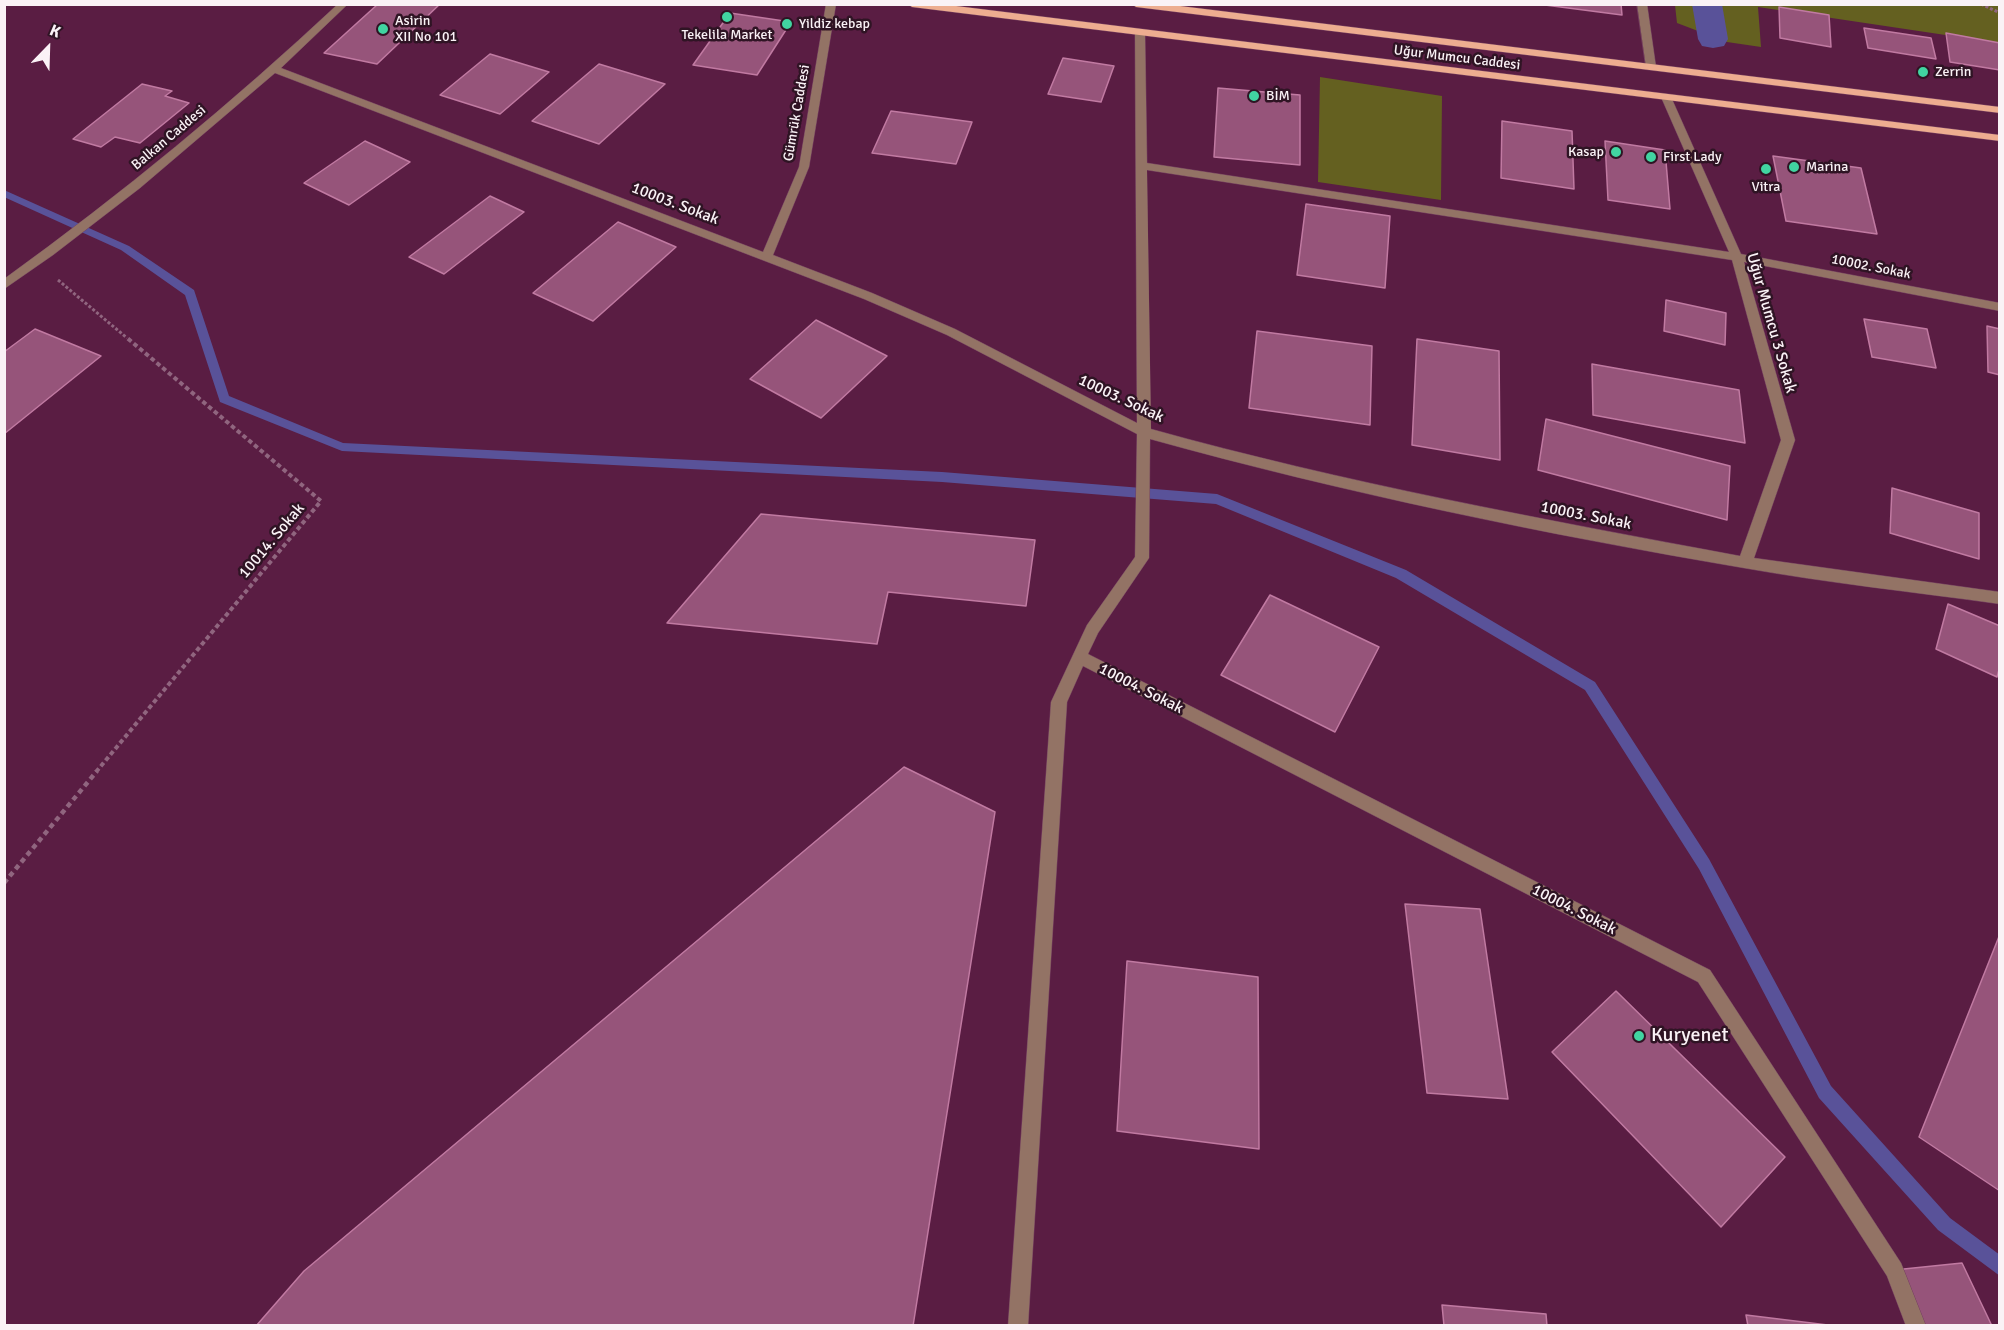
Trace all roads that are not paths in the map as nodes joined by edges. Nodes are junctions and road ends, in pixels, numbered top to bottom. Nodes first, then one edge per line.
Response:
1 (344, 4) edge
2 (831, 4) edge
3 (912, 4) edge
4 (1136, 4) edge
5 (1642, 4) edge
6 (1140, 33) junction
7 (1651, 67) junction
8 (275, 69) junction
9 (1666, 97) junction
10 (2000, 110) edge
11 (2000, 138) edge
12 (1142, 166) junction
13 (767, 257) junction
14 (1737, 257) junction
15 (4, 285) edge
16 (2000, 307) edge
17 (1144, 432) junction
18 (1745, 563) junction
19 (2000, 598) edge
20 (1079, 657) junction
21 (1018, 1326) edge
22 (1916, 1326) edge

1 - 8 street, Balkan Caddesi
2 - 13 street, Gümrük Caddesi
3 - 6 main road, Uğur Mumcu Caddesi
4 - 7 main road, Uğur Mumcu Caddesi
5 - 7 street
6 - 9 main road, Uğur Mumcu Caddesi
6 - 12 street
7 - 10 main road, Uğur Mumcu Caddesi
8 - 13 street, 10003. Sokak
8 - 15 street, Balkan Caddesi
9 - 11 main road, Uğur Mumcu Caddesi
9 - 14 street, Uğur Mumcu 3 Sokak
12 - 14 street, 10002. Sokak
12 - 17 street
13 - 17 street, 10003. Sokak
14 - 16 street, 10002. Sokak
14 - 18 street, Uğur Mumcu 3 Sokak
17 - 18 street, 10003. Sokak
17 - 20 street
18 - 19 street, 10003. Sokak
20 - 21 street
20 - 22 street, 10004. Sokak

